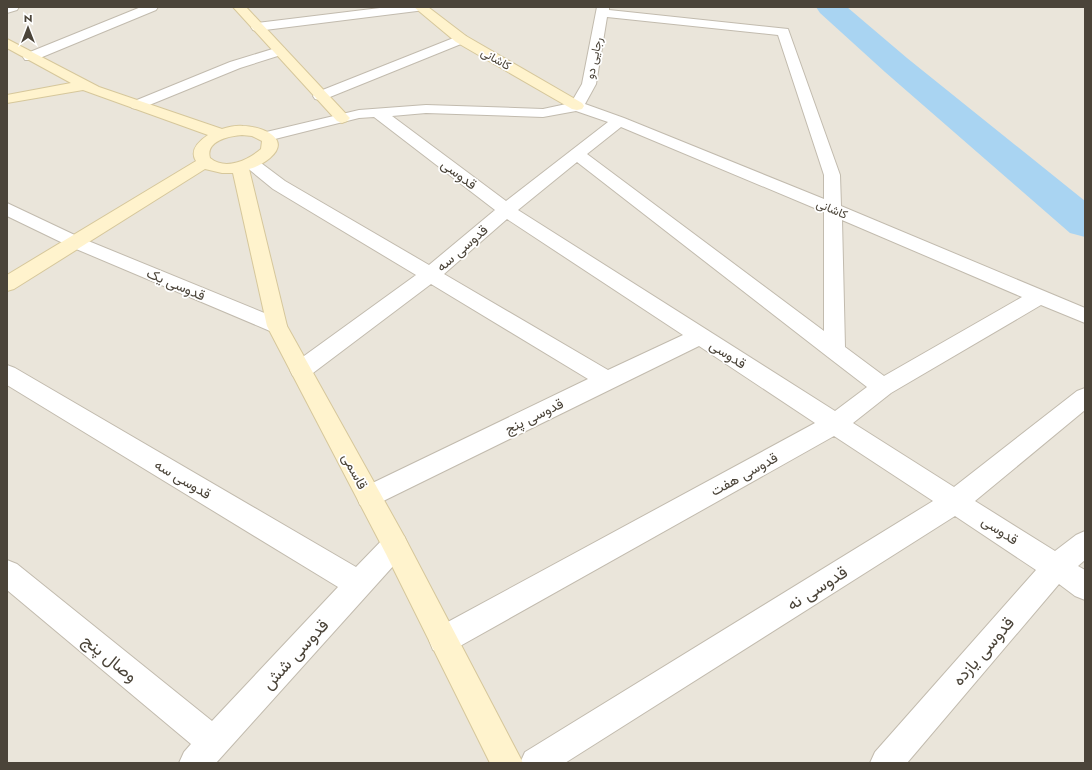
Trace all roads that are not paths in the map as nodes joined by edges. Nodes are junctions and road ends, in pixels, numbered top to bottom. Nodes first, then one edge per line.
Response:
1 (14, 7) edge
2 (152, 7) edge
3 (239, 7) edge
4 (417, 7) edge
5 (420, 7) edge
6 (435, 7) edge
7 (7, 9) edge
8 (603, 10) edge
9 (257, 26) junction
10 (461, 38) junction
11 (7, 43) edge
12 (279, 51) junction
13 (30, 57) junction
14 (84, 85) junction
15 (320, 96) junction
16 (7, 99) edge
17 (136, 105) junction
18 (577, 106) junction
19 (378, 113) junction
20 (342, 118) junction
21 (619, 121) junction
22 (221, 134) junction
23 (267, 136) junction
24 (576, 154) junction
25 (204, 163) junction
26 (245, 165) junction
27 (7, 209) edge
28 (832, 209) junction
29 (506, 210) junction
30 (75, 242) junction
31 (430, 275) junction
32 (7, 284) edge
33 (1039, 297) junction
34 (1085, 316) edge
35 (277, 326) junction
36 (700, 336) junction
37 (835, 351) junction
38 (301, 370) junction
39 (7, 374) edge
40 (607, 380) junction
41 (883, 387) junction
42 (1085, 397) edge
43 (836, 423) junction
44 (369, 498) junction
45 (956, 502) junction
46 (1085, 544) edge
47 (395, 545) junction
48 (1056, 567) junction
49 (7, 573) edge
50 (360, 584) junction
51 (1085, 586) edge
52 (443, 640) junction
53 (214, 743) junction
54 (195, 763) edge
55 (507, 763) edge
56 (536, 763) edge
57 (886, 763) edge

1 - 7 street
2 - 13 street
3 - 9 street
4 - 9 street
5 - 10 street, کاشانی
6 - 18 street, کاشانی
8 - 18 street, رجایی دو
8 - 28 street
9 - 12 street
10 - 15 street
10 - 18 street, کاشانی
11 - 13 street
12 - 15 street
12 - 17 street
13 - 14 street
14 - 16 street
14 - 17 street
15 - 20 street
17 - 22 street
18 - 19 street
18 - 21 street, کاشانی
19 - 20 street
19 - 29 street, قدوسی
20 - 23 street
21 - 24 street, قدوسی سه
21 - 28 street, کاشانی
22 - 23 street
22 - 25 street
23 - 26 street
24 - 29 street, قدوسی سه
24 - 37 street
25 - 26 street
25 - 30 street
26 - 31 street
26 - 35 street, قاسمی
27 - 30 street, قدوسی یک
28 - 33 street, کاشانی
28 - 37 street
29 - 31 street, قدوسی سه
29 - 36 street, قدوسی
30 - 32 street
30 - 35 street, قدوسی یک
31 - 38 street, قدوسی سه
31 - 40 street
33 - 34 street, کاشانی
33 - 41 street, قدوسی هفت
35 - 38 street, قاسمی
36 - 40 street, قدوسی پنج
36 - 43 street, قدوسی
37 - 41 street
38 - 44 street, قاسمی
39 - 50 street, قدوسی سه
40 - 44 street, قدوسی پنج
41 - 43 street, قدوسی هفت
42 - 45 street, قدوسی نه
43 - 45 street, قدوسی
43 - 52 street, قدوسی هفت
44 - 47 street, قاسمی
45 - 48 street, قدوسی
45 - 56 street, قدوسی نه
46 - 48 street, قدوسی یازده
47 - 50 street, قدوسی شش
47 - 52 street, قاسمی
48 - 51 street, قدوسی
48 - 57 street, قدوسی یازده
49 - 53 street, وصال پنج
50 - 53 street, قدوسی شش
52 - 55 street, قاسمی
53 - 54 street, قدوسی شش

